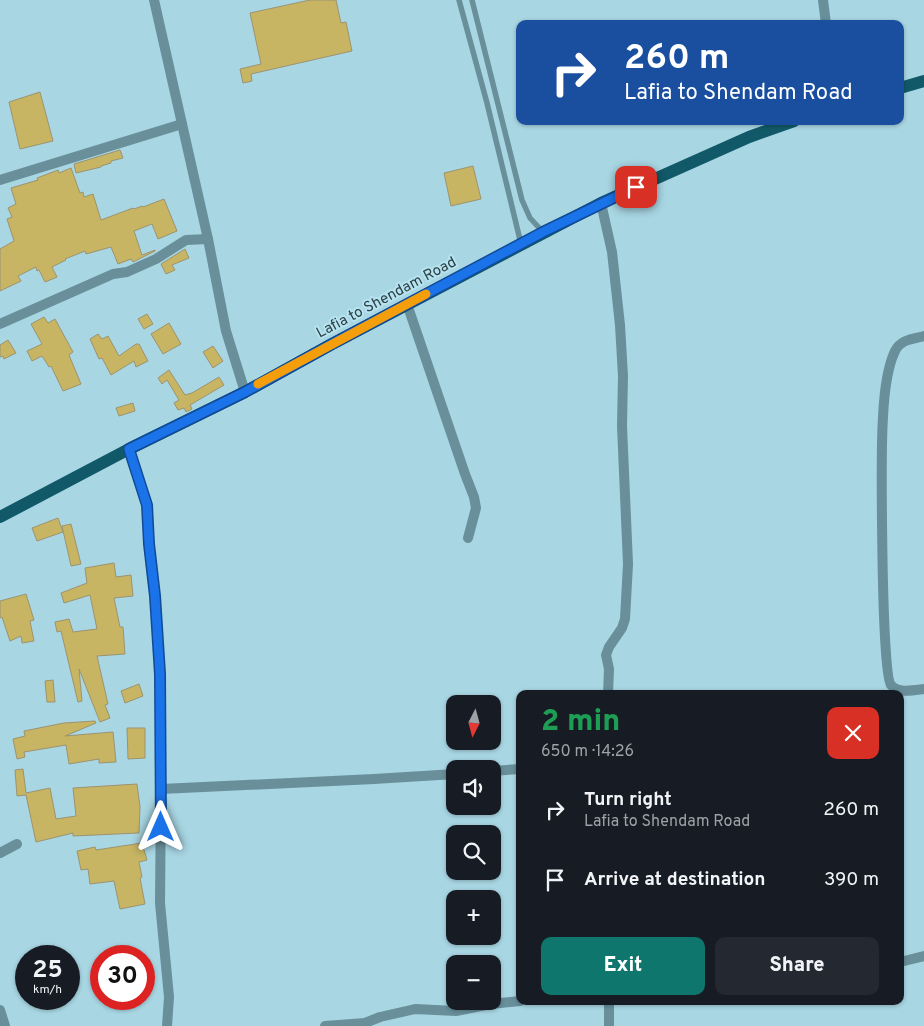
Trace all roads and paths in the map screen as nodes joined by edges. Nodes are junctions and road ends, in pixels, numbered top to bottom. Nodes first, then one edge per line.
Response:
1 (154, 0) edge
2 (459, 0) edge
3 (472, 0) edge
4 (823, 0) edge
5 (826, 20) edge
6 (924, 81) edge
7 (904, 87) edge
8 (182, 124) junction
9 (783, 125) edge
10 (0, 180) edge
11 (601, 203) junction
12 (543, 232) junction
13 (208, 239) junction
14 (521, 244) junction
15 (407, 304) junction
16 (0, 324) edge
17 (924, 336) edge
18 (245, 392) junction
19 (129, 449) junction
20 (0, 516) edge
21 (468, 538) dead end
22 (924, 689) edge
23 (608, 690) edge
24 (898, 690) edge
25 (904, 693) edge
26 (516, 770) edge
27 (501, 771) edge
28 (446, 775) edge
29 (161, 789) junction
30 (17, 844) dead end
31 (0, 853) edge
32 (924, 956) edge
33 (904, 961) edge
34 (516, 1001) edge
35 (609, 1005) edge
36 (0, 1010) edge
37 (5, 1026) edge
38 (167, 1026) edge
39 (325, 1026) edge
40 (609, 1026) edge

1 - 8 street
2 - 14 lane
3 - 12 lane
4 - 5 street
6 - 7 main road
8 - 10 street
8 - 13 street
9 - 11 main road, Lafia to Shendam Road
11 - 12 main road, Lafia to Shendam Road
11 - 23 street
12 - 14 main road, Lafia to Shendam Road
13 - 16 street
13 - 18 street
14 - 15 main road, Lafia to Shendam Road
15 - 18 main road, Lafia to Shendam Road
15 - 21 street
17 - 24 street
18 - 19 main road, Lafia to Shendam Road
19 - 20 main road, Lafia to Shendam Road
19 - 29 street
22 - 25 street
26 - 27 street
28 - 29 street
29 - 38 street
30 - 31 street
32 - 33 street
34 - 39 street
35 - 40 street
36 - 37 street

